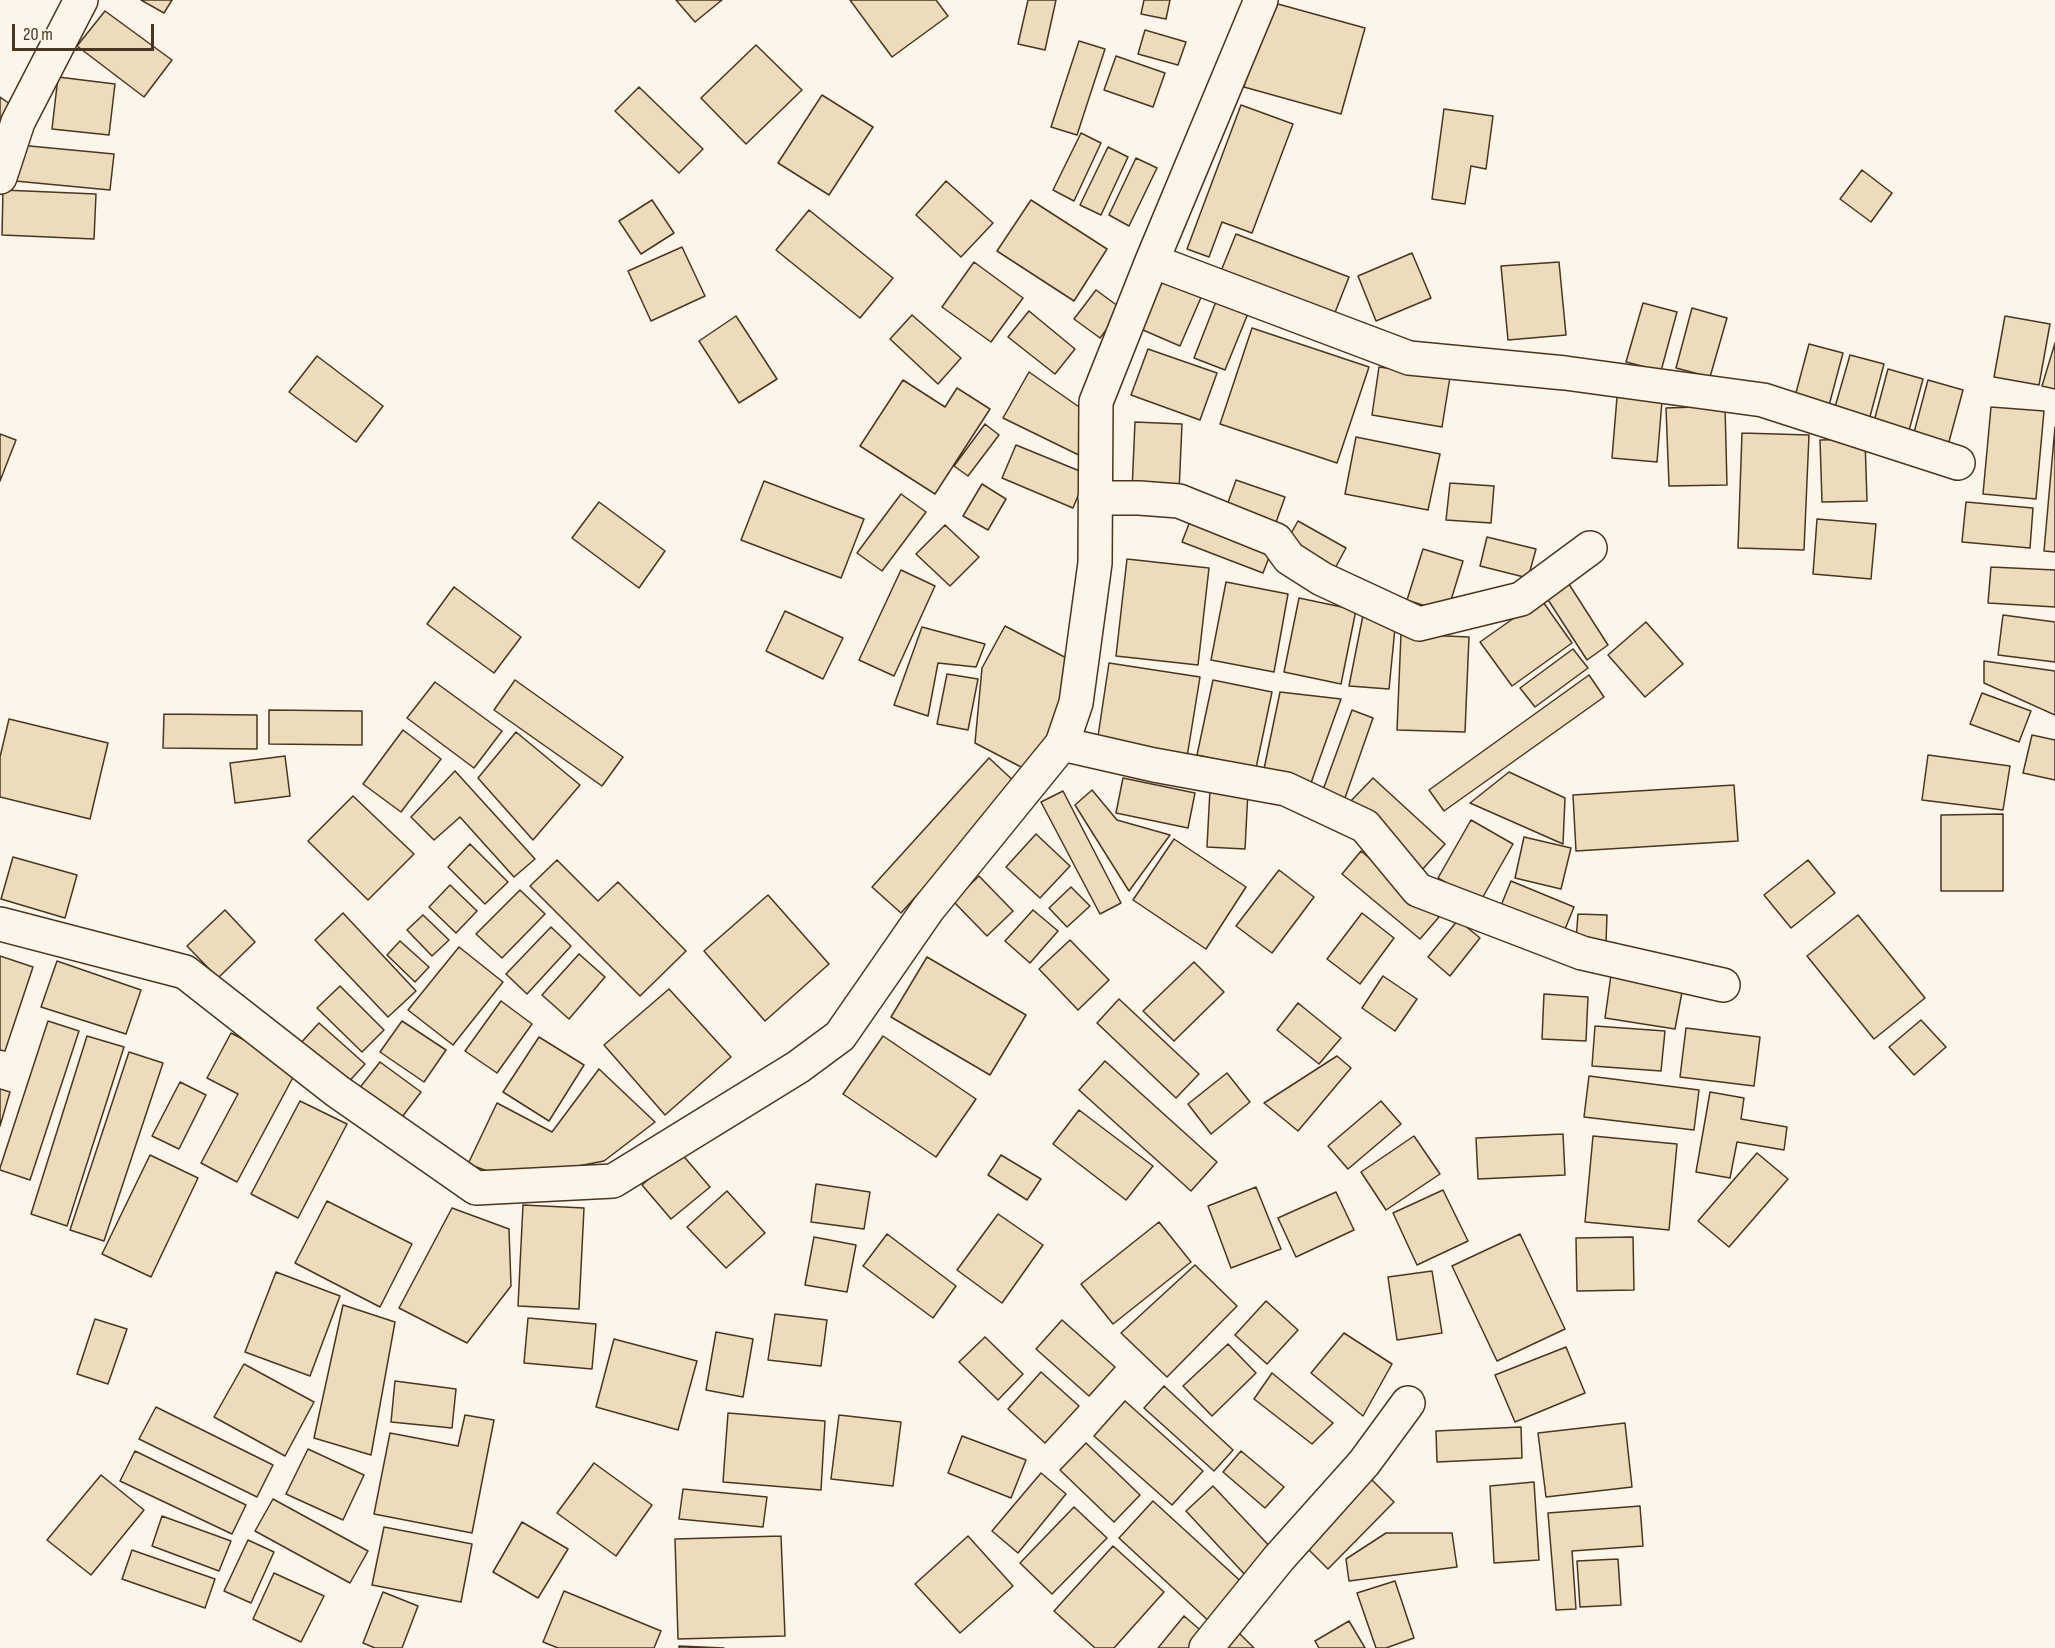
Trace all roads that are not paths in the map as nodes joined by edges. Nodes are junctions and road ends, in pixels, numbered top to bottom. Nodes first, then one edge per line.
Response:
1 (81, 0) edge
2 (1261, 0) edge
3 (0, 177) edge
4 (1152, 261) junction
5 (1958, 463) dead end
6 (1095, 498) junction
7 (1590, 548) dead end
8 (1062, 744) junction
9 (0, 924) edge
10 (1723, 985) dead end
11 (1408, 1403) dead end
12 (1206, 1648) edge

1 - 3 street
2 - 4 street
4 - 5 street
4 - 6 street
6 - 7 street
6 - 8 street
8 - 9 street
8 - 10 street
11 - 12 street

